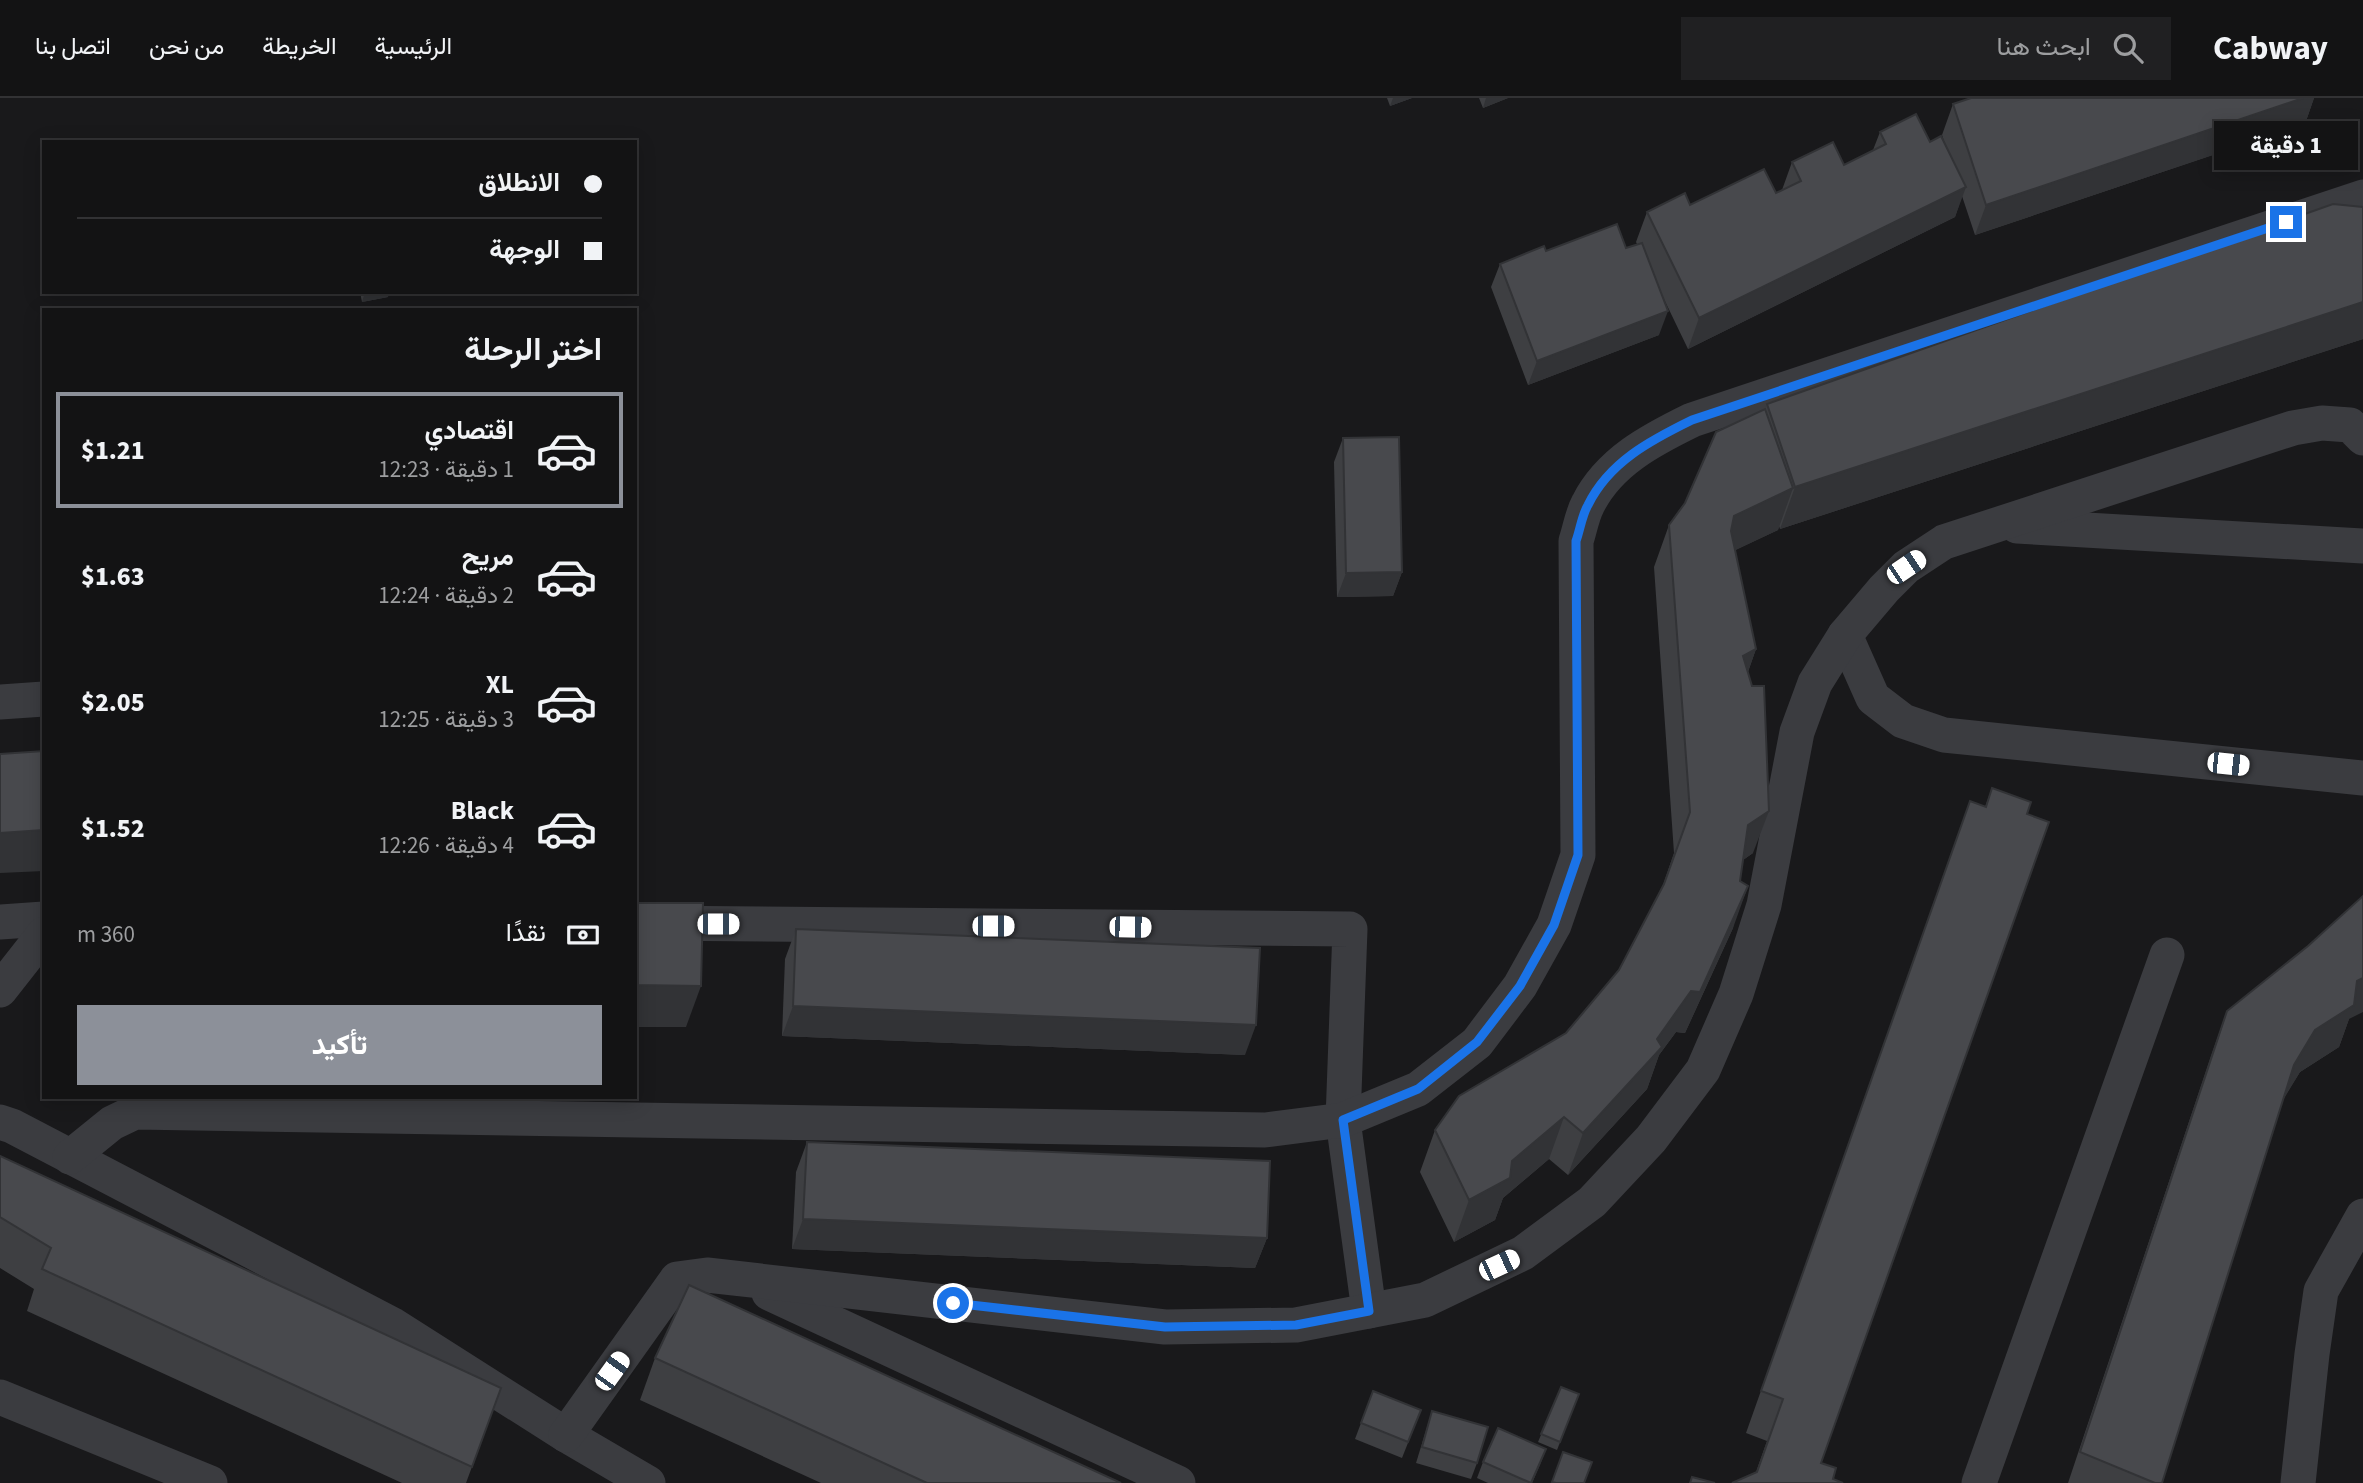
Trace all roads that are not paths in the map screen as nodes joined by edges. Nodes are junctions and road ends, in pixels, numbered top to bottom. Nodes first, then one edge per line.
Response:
1 (2363, 197) edge
2 (2363, 438) edge
3 (1996, 525) junction
4 (2363, 546) edge
5 (1845, 635) junction
6 (42, 699) edge
7 (0, 702) edge
8 (2363, 778) edge
9 (42, 919) edge
10 (0, 922) edge
11 (637, 923) edge
12 (42, 937) edge
13 (2167, 955) dead end
14 (0, 990) edge
15 (1343, 1120) junction
16 (0, 1122) edge
17 (70, 1157) junction
18 (2363, 1216) edge
19 (740, 1280) junction
20 (1369, 1311) junction
21 (0, 1397) edge
22 (566, 1435) junction
23 (209, 1483) edge
24 (648, 1483) edge
25 (1178, 1483) edge
26 (1979, 1483) edge
27 (2298, 1483) edge

1 - 15 street
2 - 3 street
3 - 4 street
3 - 5 street
5 - 8 street
5 - 20 street
6 - 7 street
9 - 10 street
11 - 15 street
12 - 14 street
13 - 26 street
15 - 17 street
15 - 20 street
16 - 17 street
17 - 22 street
18 - 27 street
19 - 20 street
19 - 22 street
19 - 25 street
21 - 23 street
22 - 24 street

